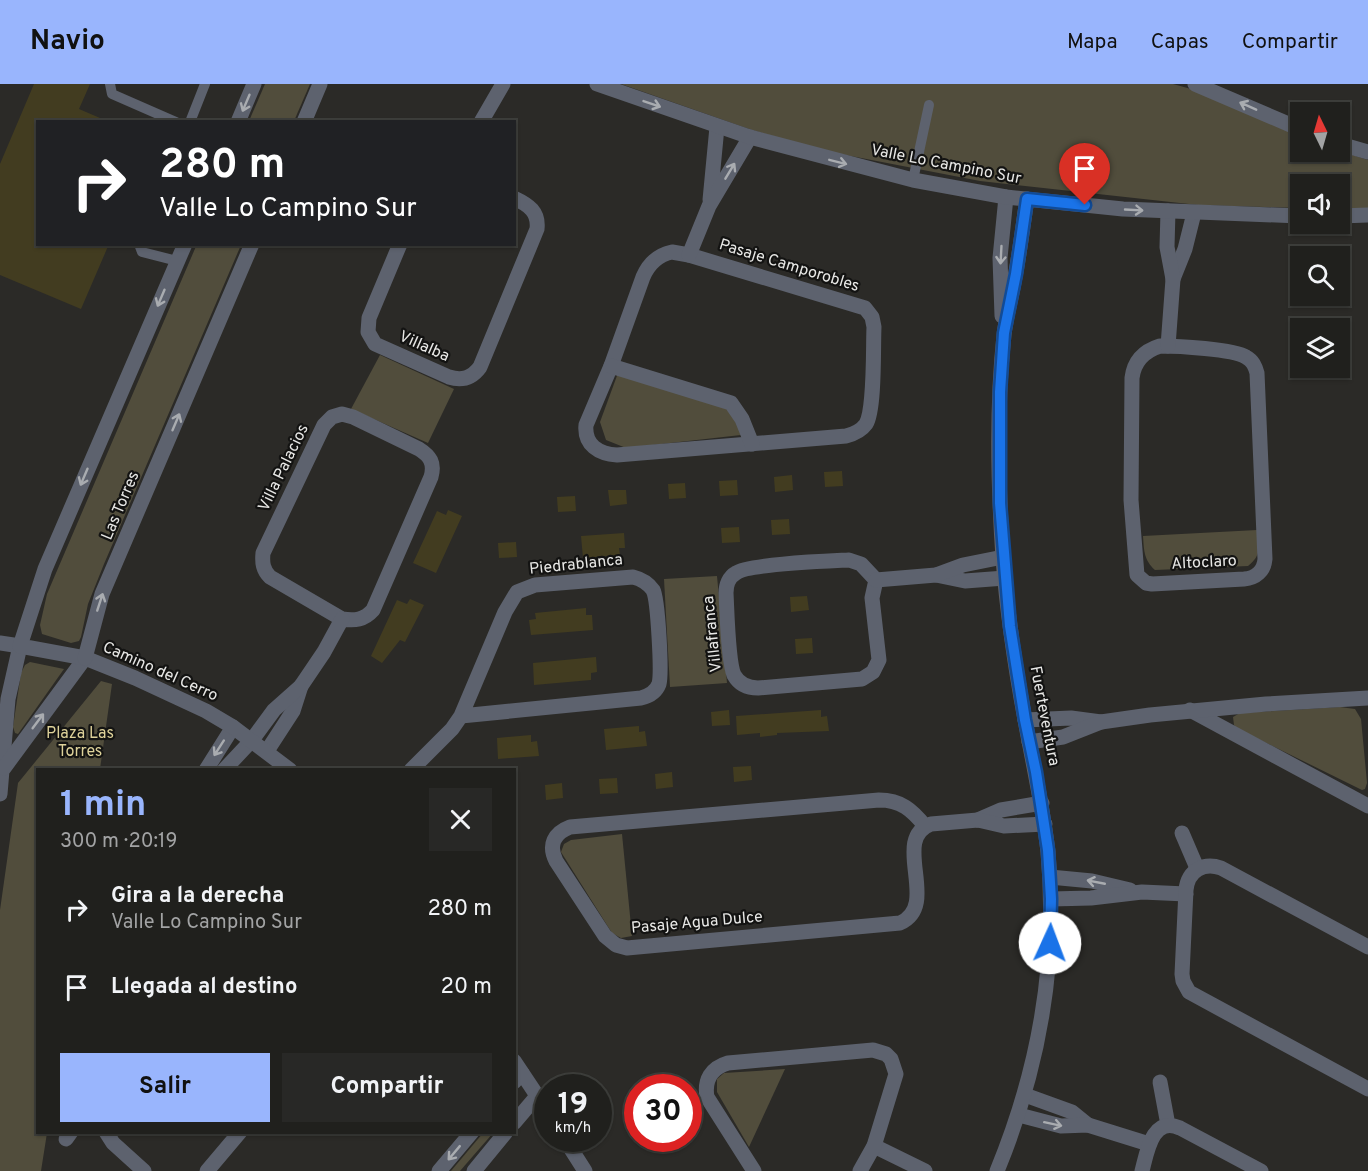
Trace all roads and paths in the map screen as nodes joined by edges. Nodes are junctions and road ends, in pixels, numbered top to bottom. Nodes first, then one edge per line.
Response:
1 (110, 84) edge
2 (205, 84) edge
3 (254, 84) edge
4 (320, 84) edge
5 (490, 84) edge
6 (503, 84) edge
7 (597, 84) edge
8 (1195, 84) edge
9 (929, 105) dead end
10 (483, 118) edge
11 (171, 120) edge
12 (191, 120) edge
13 (239, 120) edge
14 (305, 120) edge
15 (1290, 125) edge
16 (717, 127) junction
17 (750, 137) junction
18 (1350, 147) edge
19 (1368, 152) edge
20 (913, 180) junction
21 (1006, 197) junction
22 (516, 199) edge
23 (1027, 199) junction
24 (709, 206) junction
25 (1168, 212) junction
26 (1194, 213) junction
27 (1368, 214) edge
28 (1350, 215) edge
29 (1290, 216) edge
30 (139, 246) edge
31 (183, 246) edge
32 (251, 246) edge
33 (399, 246) edge
34 (689, 255) junction
35 (177, 261) junction
36 (1173, 279) junction
37 (1004, 333) junction
38 (1168, 346) junction
39 (611, 366) junction
40 (752, 444) junction
41 (1003, 557) junction
42 (936, 575) junction
43 (1005, 578) junction
44 (876, 580) junction
45 (342, 619) junction
46 (0, 643) edge
47 (20, 646) junction
48 (85, 658) junction
49 (301, 686) junction
50 (1368, 698) edge
51 (1190, 710) junction
52 (462, 716) junction
53 (1025, 720) junction
54 (1101, 722) junction
55 (232, 727) junction
56 (252, 740) junction
57 (1029, 742) junction
58 (267, 751) junction
59 (4, 768) junction
60 (207, 768) edge
61 (227, 768) edge
62 (288, 768) edge
63 (411, 768) edge
64 (0, 794) edge
65 (1042, 803) junction
66 (1368, 806) edge
67 (978, 820) junction
68 (1044, 824) junction
69 (925, 826) junction
70 (1182, 833) dead end
71 (1197, 868) junction
72 (1050, 877) junction
73 (1142, 892) junction
74 (1186, 894) junction
75 (1051, 899) junction
76 (1368, 947) edge
77 (517, 1072) edge
78 (1160, 1082) dead end
79 (1368, 1089) edge
80 (534, 1092) edge
81 (1025, 1095) junction
82 (534, 1100) edge
83 (1018, 1115) junction
84 (516, 1121) edge
85 (1088, 1125) junction
86 (1168, 1125) junction
87 (107, 1134) edge
88 (238, 1134) edge
89 (470, 1134) edge
90 (504, 1134) edge
91 (1149, 1144) junction
92 (874, 1146) junction
93 (573, 1152) edge
94 (144, 1171) edge
95 (207, 1171) edge
96 (439, 1171) edge
97 (474, 1171) edge
98 (585, 1171) edge
99 (754, 1171) edge
100 (860, 1171) edge
101 (925, 1171) edge
102 (998, 1171) edge
103 (1142, 1171) edge
104 (1262, 1171) edge

1 - 11 lane
2 - 12 lane
3 -> 13 street
4 - 14 street
5 - 10 street
6 - 10 street
7 -> 16 street, Valle Lo Campino Sur
15 -> 8 street
9 - 20 lane
16 - 17 street, Valle Lo Campino Sur
16 - 24 street
17 -> 20 street, Valle Lo Campino Sur
24 -> 17 street
18 - 19 street
20 - 21 street, Valle Lo Campino Sur
21 - 23 street, Valle Lo Campino Sur
21 -> 37 street, Fuerteventura
22 - 33 street, Villalba
23 -> 25 street, Valle Lo Campino Sur
23 - 37 street, Fuerteventura
24 - 34 street
25 - 26 street, Valle Lo Campino Sur
25 - 36 street
26 - 29 street, Valle Lo Campino Sur
26 - 36 street
27 - 28 street
30 - 35 lane
31 - 35 street, Las Torres
48 -> 32 street, Las Torres
34 - 39 street, Pasaje Camporobles
34 - 40 street, Pasaje Camporobles
35 -> 47 street, Las Torres
36 - 38 street
37 - 41 street, Fuerteventura
38 - 38 street, Altoclaro
39 - 40 street
39 - 40 street, Pasaje Camporobles
41 - 42 street
41 - 43 street, Fuerteventura
42 - 43 street
42 - 44 street
43 - 53 street, Fuerteventura
44 - 44 street, Villafranca
45 - 45 street, Villa Palacios
45 - 49 street
46 - 47 street, Camino del Cerro
47 - 48 street, Camino del Cerro
47 - 59 street, Las Torres
48 - 55 street, Camino del Cerro
59 -> 48 street, Las Torres
49 - 56 street
49 - 58 street
50 - 51 street
51 - 54 street
51 - 66 street
52 - 52 street, Piedrablanca
52 - 63 street, Piedrablanca
53 - 54 street
53 - 57 street, Fuerteventura
54 - 57 street
55 - 56 street, Camino del Cerro
55 -> 60 street
56 - 58 street, Camino del Cerro
56 - 61 street
57 - 65 street, Fuerteventura
58 - 62 street, Camino del Cerro
59 - 64 street, Las Torres
65 - 67 street
65 - 68 street, Fuerteventura
67 - 68 street
67 - 69 street
68 - 72 street, Fuerteventura
69 - 69 street, Pasaje Agua Dulce
70 - 71 street
71 - 74 street
71 - 76 street
73 -> 72 street
72 - 75 street, Fuerteventura
73 - 74 street
73 - 75 street
74 - 79 street
75 - 81 street, Fuerteventura
77 - 80 street
78 - 86 street
81 - 83 street, Fuerteventura
81 - 85 street
82 - 84 street
83 -> 85 street
83 - 102 street, Fuerteventura
85 - 91 street
86 - 91 street
86 - 104 street
87 - 94 street
88 - 95 street
89 -> 96 street
90 - 97 street
91 - 103 street
92 - 99 street
92 - 100 street
92 - 101 street
93 - 98 street

